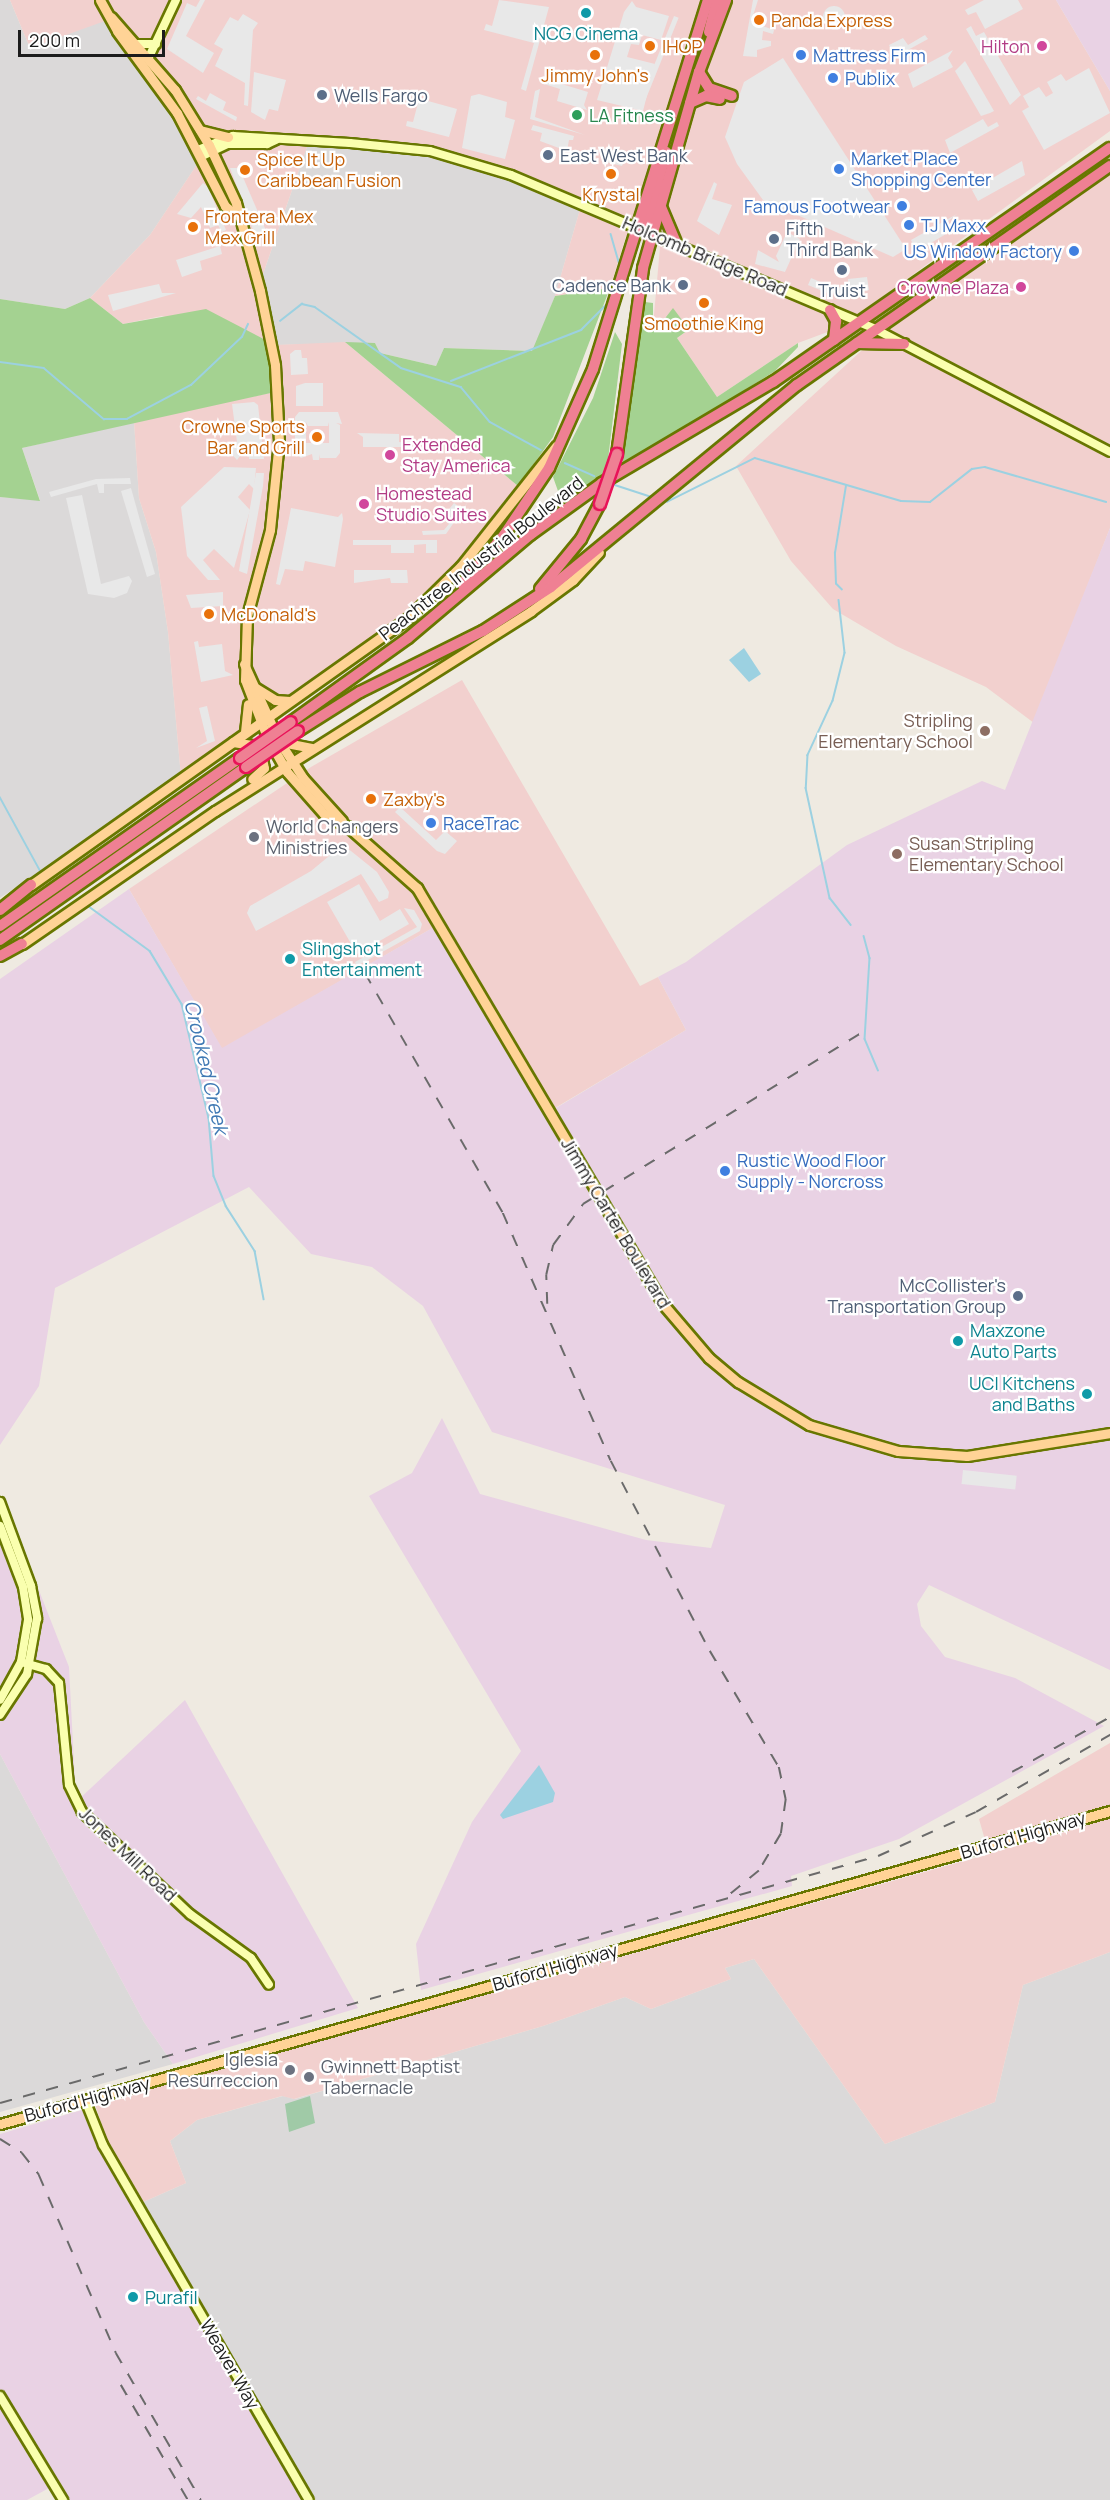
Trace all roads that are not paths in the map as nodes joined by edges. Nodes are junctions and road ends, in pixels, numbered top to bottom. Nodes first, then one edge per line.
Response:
1 (100, 0) edge
2 (176, 0) edge
3 (708, 0) edge
4 (717, 0) edge
5 (726, 0) edge
6 (111, 17) junction
7 (709, 42) junction
8 (138, 44) junction
9 (156, 44) junction
10 (134, 54) junction
11 (149, 57) junction
12 (699, 72) junction
13 (690, 103) junction
14 (200, 130) junction
15 (228, 137) junction
16 (276, 140) junction
17 (210, 148) junction
18 (1110, 148) edge
19 (200, 153) junction
20 (1110, 166) edge
21 (660, 204) junction
22 (236, 215) junction
23 (644, 230) junction
24 (677, 244) junction
25 (830, 310) junction
26 (859, 322) junction
27 (874, 329) junction
28 (834, 340) junction
29 (854, 344) junction
30 (904, 344) junction
31 (567, 429) junction
32 (1110, 452) edge
33 (606, 545) junction
34 (531, 598) junction
35 (439, 611) junction
36 (244, 664) junction
37 (345, 664) junction
38 (256, 688) junction
39 (292, 700) junction
40 (243, 733) junction
41 (271, 734) junction
42 (233, 742) junction
43 (316, 747) junction
44 (288, 769) junction
45 (268, 777) junction
46 (332, 808) junction
47 (215, 811) junction
48 (345, 825) junction
49 (30, 885) joint
50 (0, 908) edge
51 (0, 926) edge
52 (0, 940) edge
53 (22, 944) joint
54 (0, 958) edge
55 (1110, 1433) edge
56 (0, 1502) edge
57 (0, 1526) edge
58 (26, 1663) junction
59 (0, 1700) edge
60 (0, 1715) edge
61 (1110, 1811) edge
62 (269, 1985) dead end
63 (85, 2100) junction
64 (0, 2124) edge
65 (0, 2396) edge
66 (63, 2500) edge
67 (309, 2500) edge

1 - 6 main road
2 - 9 street
3 - 23 highway
4 - 7 highway
5 - 7 highway
6 - 8 main road
6 - 10 main road
7 - 12 highway
8 - 9 street
8 - 11 main road
9 - 11 street
10 - 11 street
10 - 19 main road
11 - 14 main road
12 - 13 highway
12 - 13 highway
13 - 21 highway
14 - 15 main road
14 - 17 main road
15 - 16 street, Holcomb Bridge Road
15 - 17 street, Holcomb Bridge Road
16 - 17 street, Holcomb Bridge Road
16 - 23 street, Holcomb Bridge Road
17 - 19 street, Holcomb Bridge Road
17 - 22 main road, Jimmy Carter Boulevard
18 - 26 highway, Peachtree Industrial Boulevard
19 - 22 main road
20 - 27 highway
21 - 23 highway
21 - 24 highway
22 - 36 main road, Jimmy Carter Boulevard
23 - 24 street, Holcomb Bridge Road
23 - 31 highway
23 - 34 highway, bridge
24 - 25 street, Holcomb Bridge Road
25 - 26 street, Holcomb Bridge Road
25 - 28 highway
26 - 27 street, Holcomb Bridge Road
26 - 28 highway, Peachtree Industrial Boulevard
27 - 29 highway
27 - 30 street, Holcomb Bridge Road
28 - 35 highway, Peachtree Industrial Boulevard
29 - 30 highway
29 - 33 highway
30 - 32 street, Holcomb Bridge Road
31 - 35 highway
31 - 37 main road
33 - 34 highway
33 - 43 main road
34 - 52 highway, bridge
35 - 51 highway, Peachtree Industrial Boulevard, bridge
36 - 38 main road, Jimmy Carter Boulevard
36 - 40 main road
36 - 41 main road, Jimmy Carter Boulevard
37 - 39 main road
37 - 41 main road
38 - 39 main road
38 - 41 main road, Jimmy Carter Boulevard
39 - 41 main road
40 - 41 main road
40 - 41 main road
40 - 42 main road
41 - 43 main road
41 - 44 main road, Jimmy Carter Boulevard
41 - 45 main road
42 - 47 main road
42 - 49 main road
43 - 44 main road
43 - 46 main road
44 - 45 main road
44 - 45 main road
44 - 46 main road, Jimmy Carter Boulevard
44 - 48 main road, Jimmy Carter Boulevard
45 - 47 main road
46 - 48 main road, Jimmy Carter Boulevard
47 - 53 main road
48 - 55 main road, Jimmy Carter Boulevard
49 - 50 highway
53 - 54 highway
56 - 58 street
57 - 58 street
58 - 59 street
58 - 60 street
58 - 62 street, Jones Mill Road
61 - 63 main road, Buford Highway
63 - 64 main road, Buford Highway
63 - 67 street, Weaver Way
65 - 66 street

